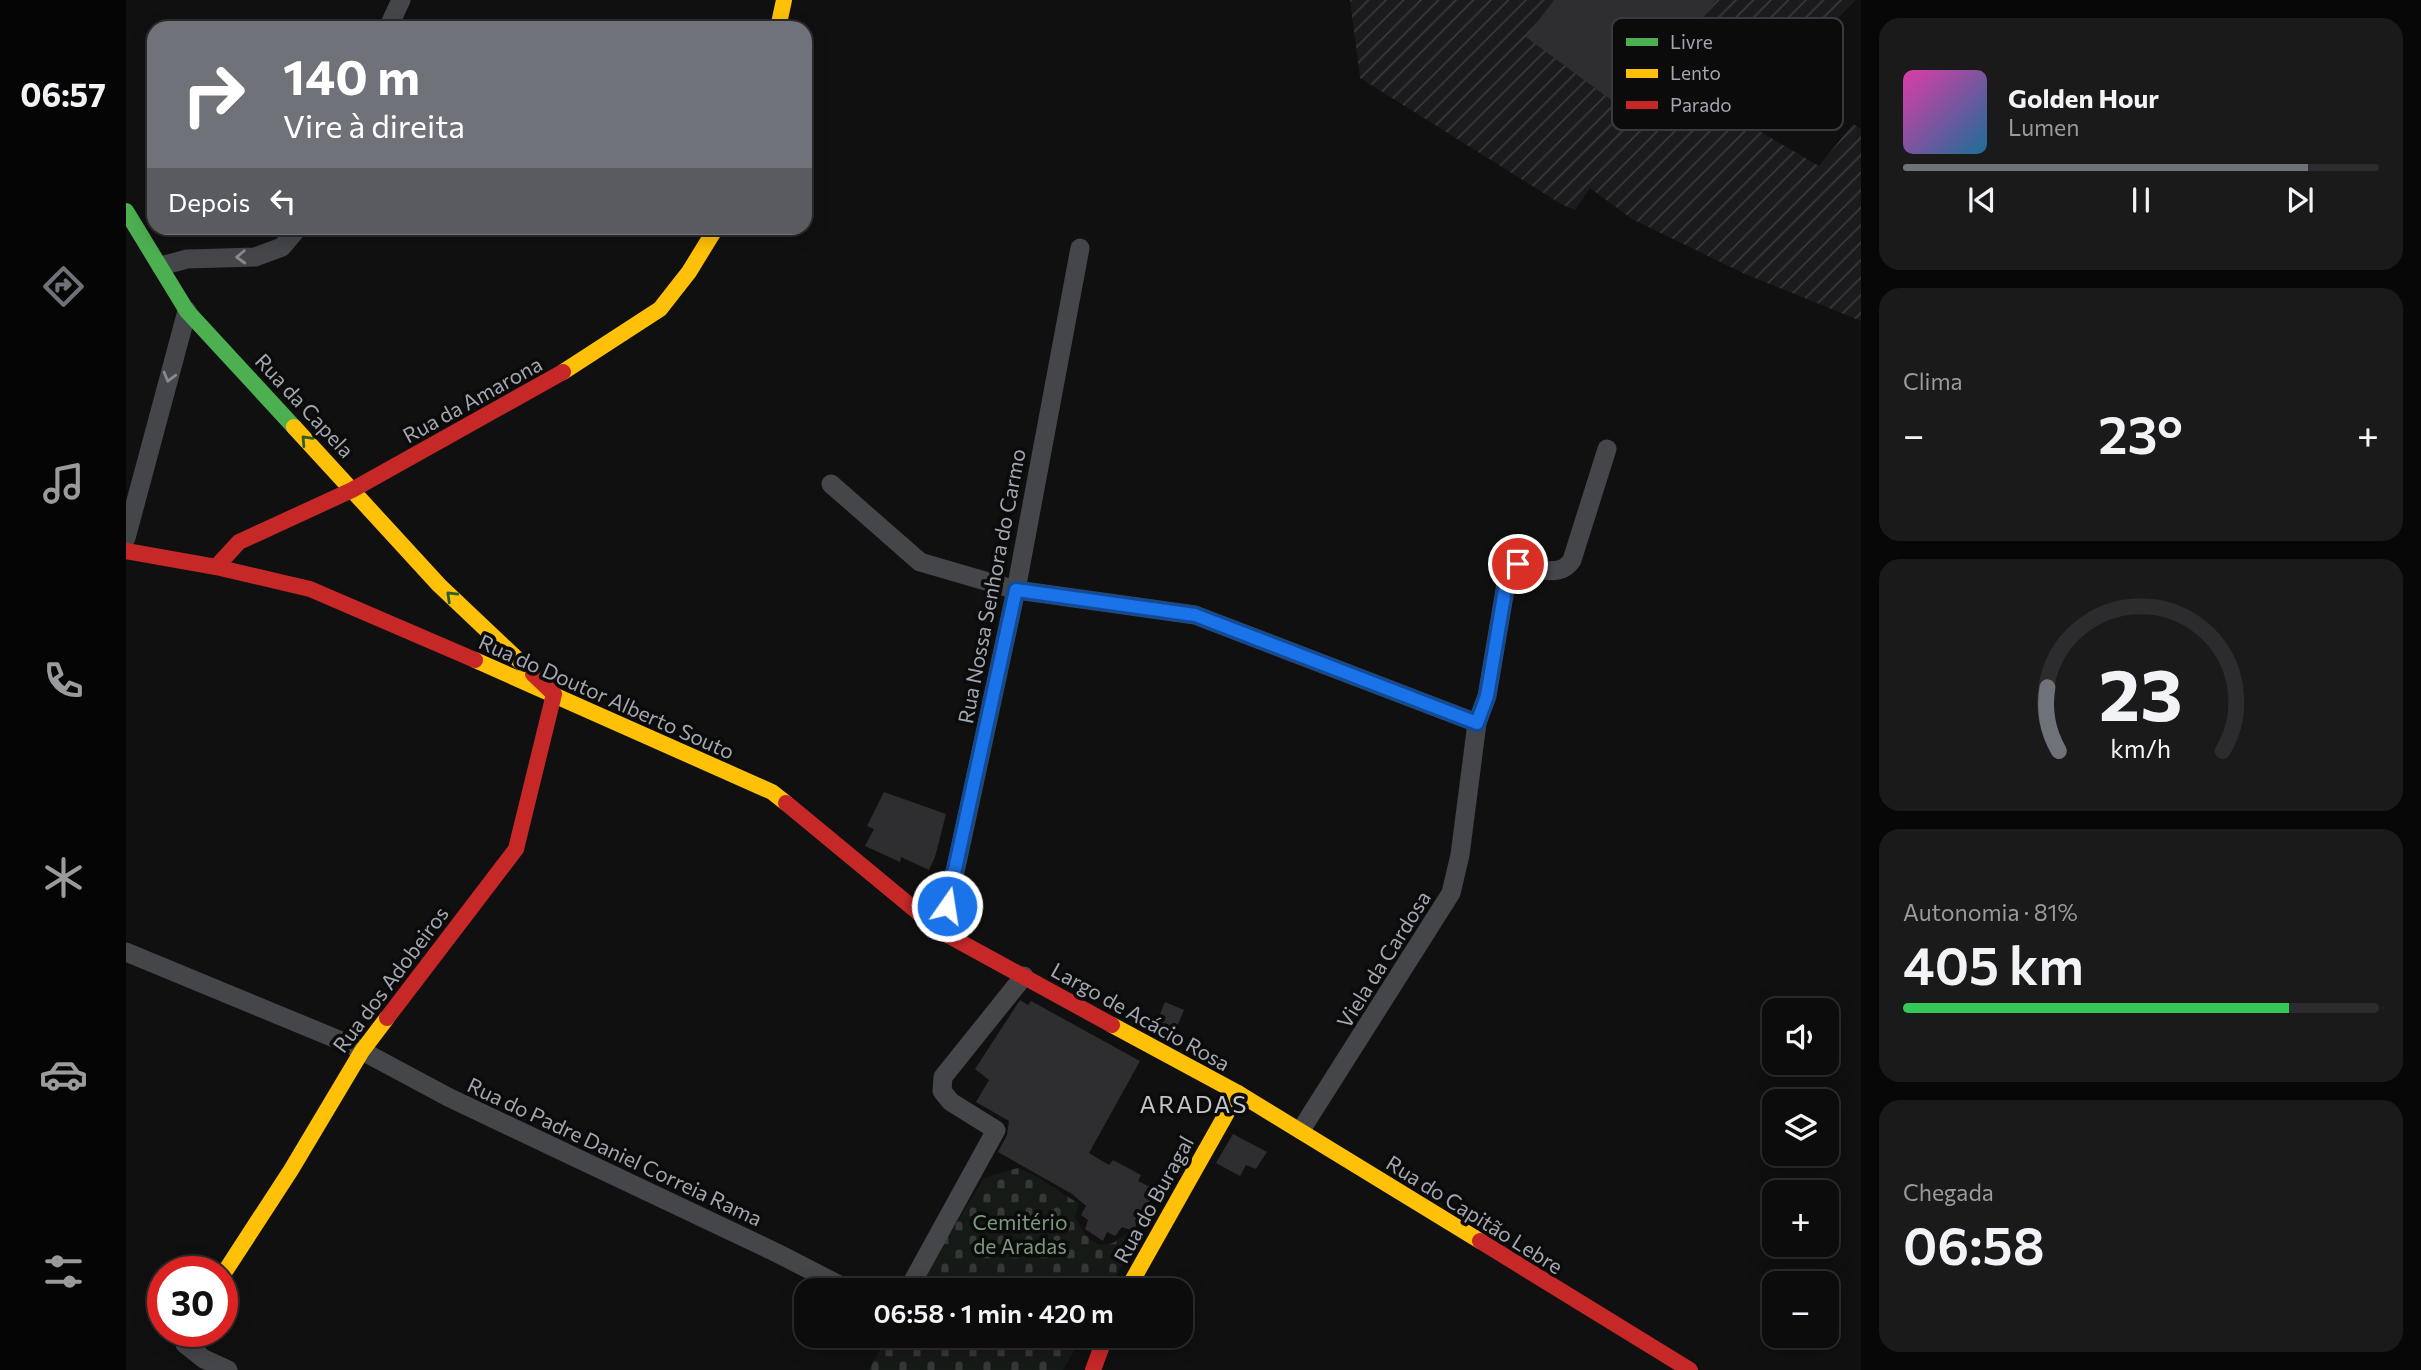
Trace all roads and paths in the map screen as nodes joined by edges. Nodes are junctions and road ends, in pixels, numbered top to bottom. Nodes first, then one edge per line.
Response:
1 (401, 0) edge
2 (784, 0) edge
3 (391, 21) edge
4 (780, 21) edge
5 (126, 211) edge
6 (292, 235) edge
7 (712, 235) edge
8 (1080, 248) dead end
9 (161, 266) junction
10 (187, 311) junction
11 (1607, 449) dead end
12 (831, 484) dead end
13 (352, 490) junction
14 (126, 538) edge
15 (126, 551) edge
16 (216, 567) junction
17 (1016, 590) junction
18 (470, 614) junction
19 (453, 650) junction
20 (554, 694) junction
21 (1477, 723) junction
22 (942, 932) junction
23 (126, 952) edge
24 (1024, 976) junction
25 (362, 1051) junction
26 (1238, 1093) junction
27 (1301, 1130) junction
28 (235, 1256) edge
29 (826, 1278) edge
30 (915, 1278) edge
31 (1134, 1278) edge
32 (189, 1347) edge
33 (1101, 1348) edge
34 (228, 1370) edge
35 (1093, 1370) edge
36 (1690, 1370) edge

1 - 3 street
2 - 4 street
5 - 9 street, Rua da Capela
6 -> 9 street
7 - 13 street, Rua da Amarona
8 - 17 street, Rua Nossa Senhora do Carmo
9 - 10 street, Rua da Capela
13 -> 10 street, Rua da Capela
10 -> 14 street
11 - 21 street, Viela da Cardosa
12 - 17 street
13 - 16 street, Rua da Amarona
18 -> 13 street, Rua da Capela
15 - 16 street, Rua do Doutor Alberto Souto
16 - 19 street, Rua do Doutor Alberto Souto
17 - 21 street
17 - 22 street, Rua Nossa Senhora do Carmo
18 - 19 street
18 - 20 street, Rua da Capela
19 - 20 street, Rua do Doutor Alberto Souto
20 - 22 street, Rua do Doutor Alberto Souto
20 - 25 street, Rua dos Adobeiros
21 - 27 street, Viela da Cardosa
22 - 24 street, Rua do Doutor Alberto Souto
23 - 25 street, Rua do Padre Daniel Correia Rama
24 - 26 street, Largo de Acácio Rosa
24 - 30 street
25 - 28 street, Rua dos Adobeiros
25 - 29 street, Rua do Padre Daniel Correia Rama
26 - 27 street, Rua do Capitão Lebre
26 - 31 street, Rua do Buragal
27 - 36 street, Rua do Capitão Lebre
32 - 34 street
33 - 35 street

